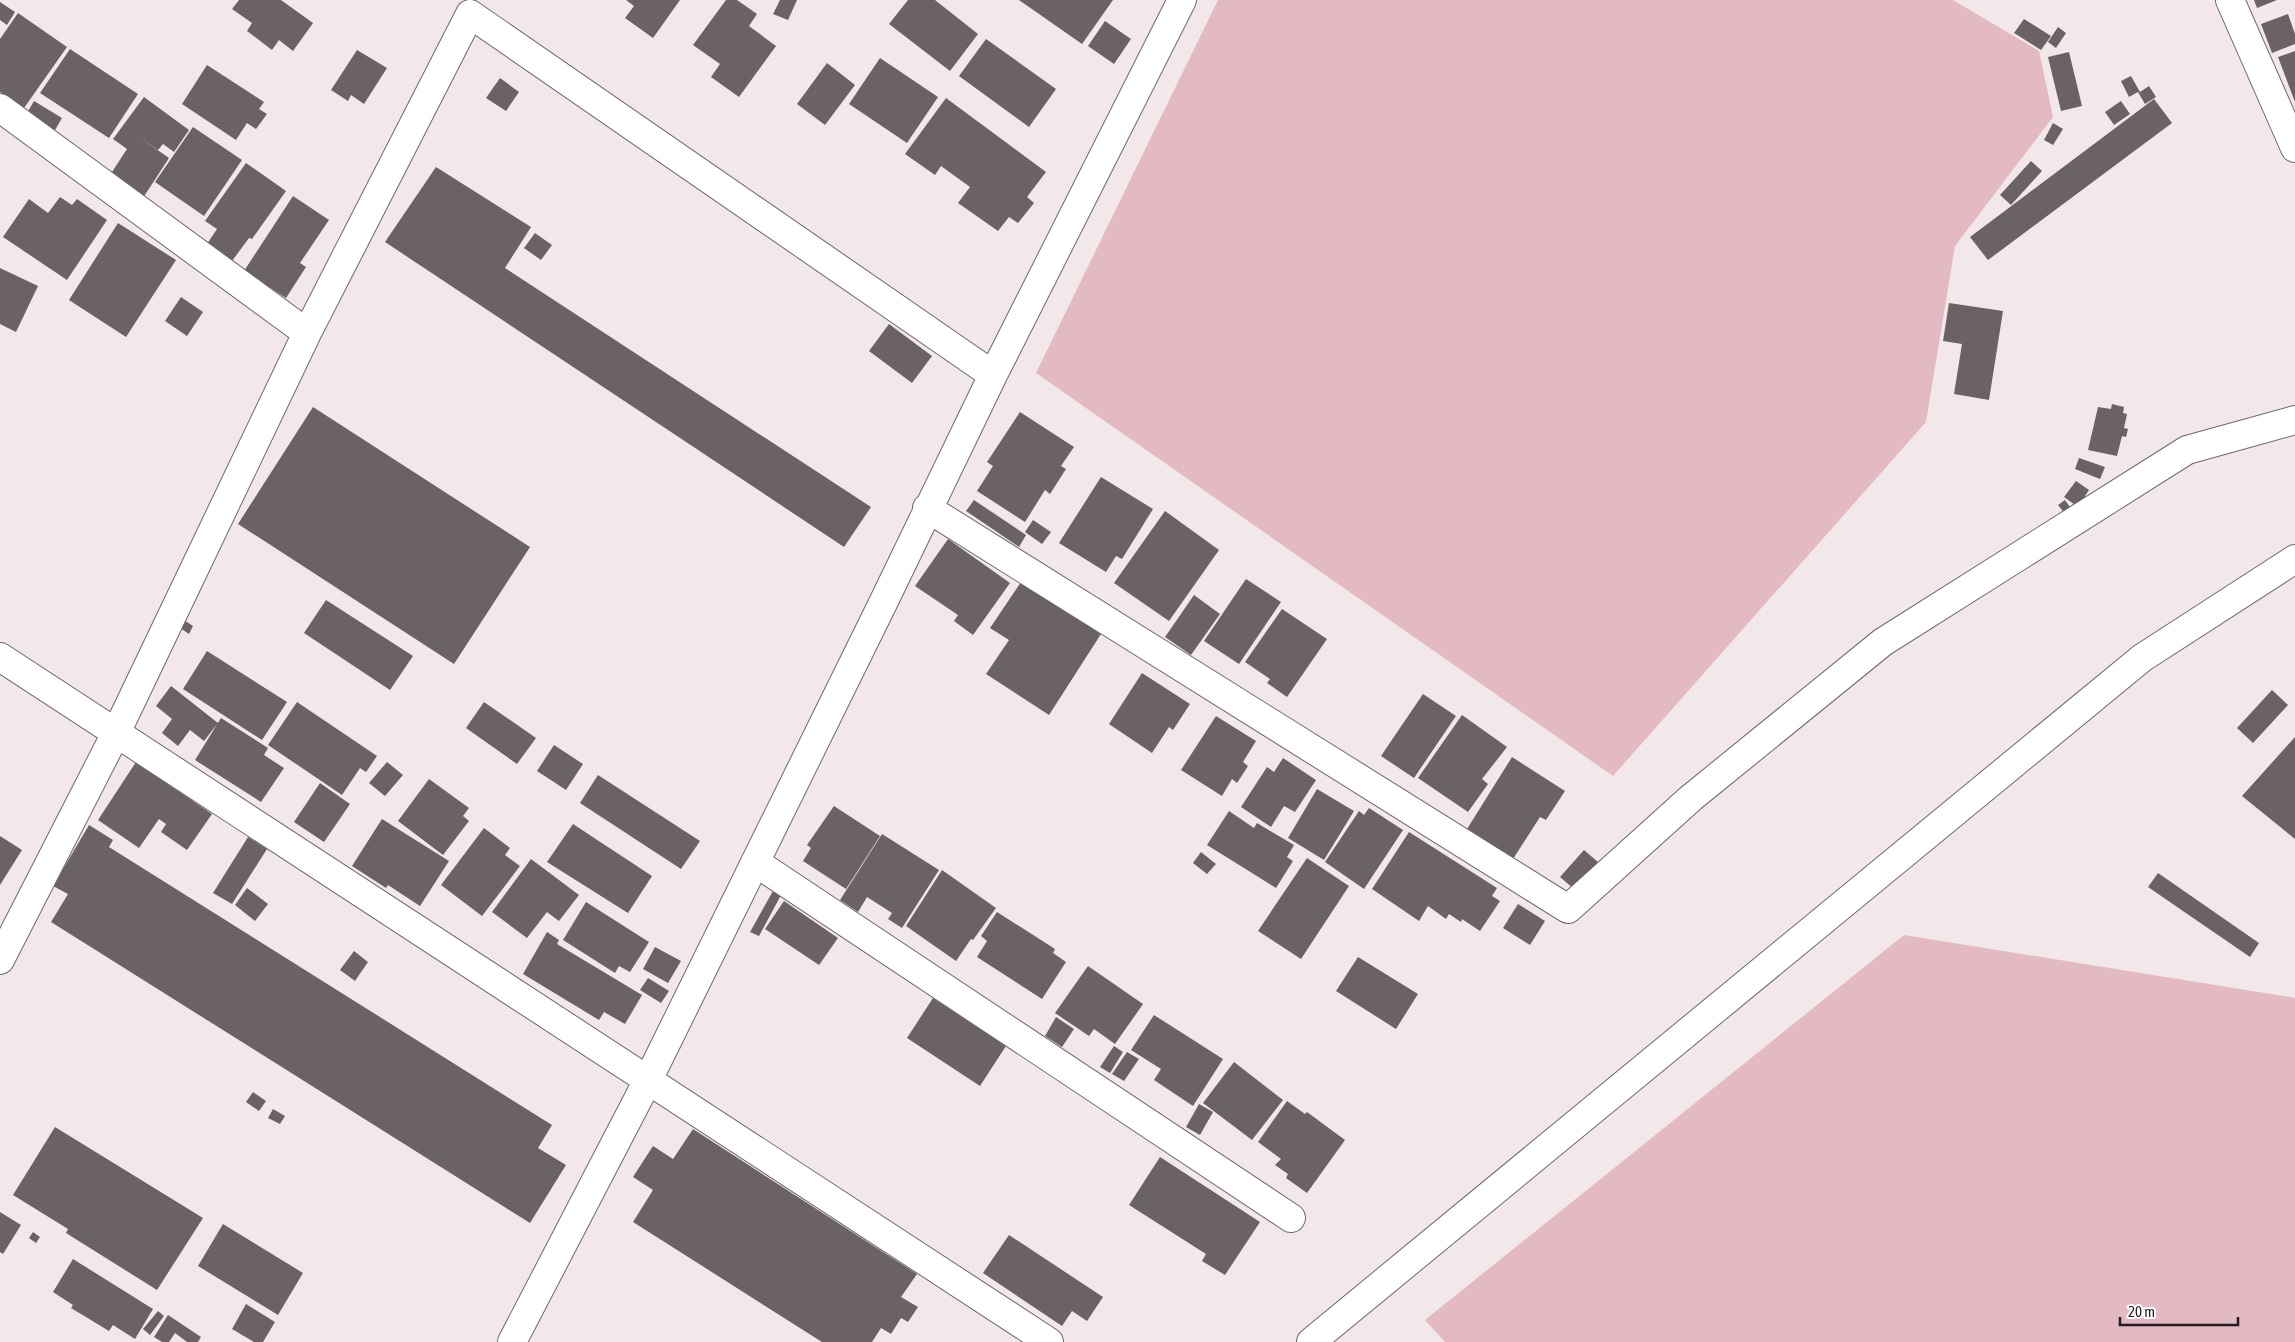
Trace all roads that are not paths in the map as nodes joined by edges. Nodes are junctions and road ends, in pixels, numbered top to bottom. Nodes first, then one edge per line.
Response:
1 (1182, 0) edge
2 (2230, 0) edge
3 (473, 7) edge
4 (0, 108) edge
5 (2295, 148) edge
6 (307, 333) junction
7 (993, 375) junction
8 (2295, 420) edge
9 (927, 508) junction
10 (2295, 559) edge
11 (0, 657) edge
12 (116, 733) junction
13 (755, 862) junction
14 (0, 960) edge
15 (648, 1080) junction
16 (1291, 1218) dead end
17 (512, 1342) edge
18 (1049, 1342) edge
19 (1311, 1342) edge

1 - 7 street
2 - 5 street
3 - 6 street
3 - 7 street
4 - 6 street
6 - 12 street
7 - 9 street
8 - 9 street
9 - 13 street
10 - 19 street
11 - 12 street
12 - 14 street
12 - 15 street
13 - 15 street
13 - 16 street
15 - 17 street
15 - 18 street

